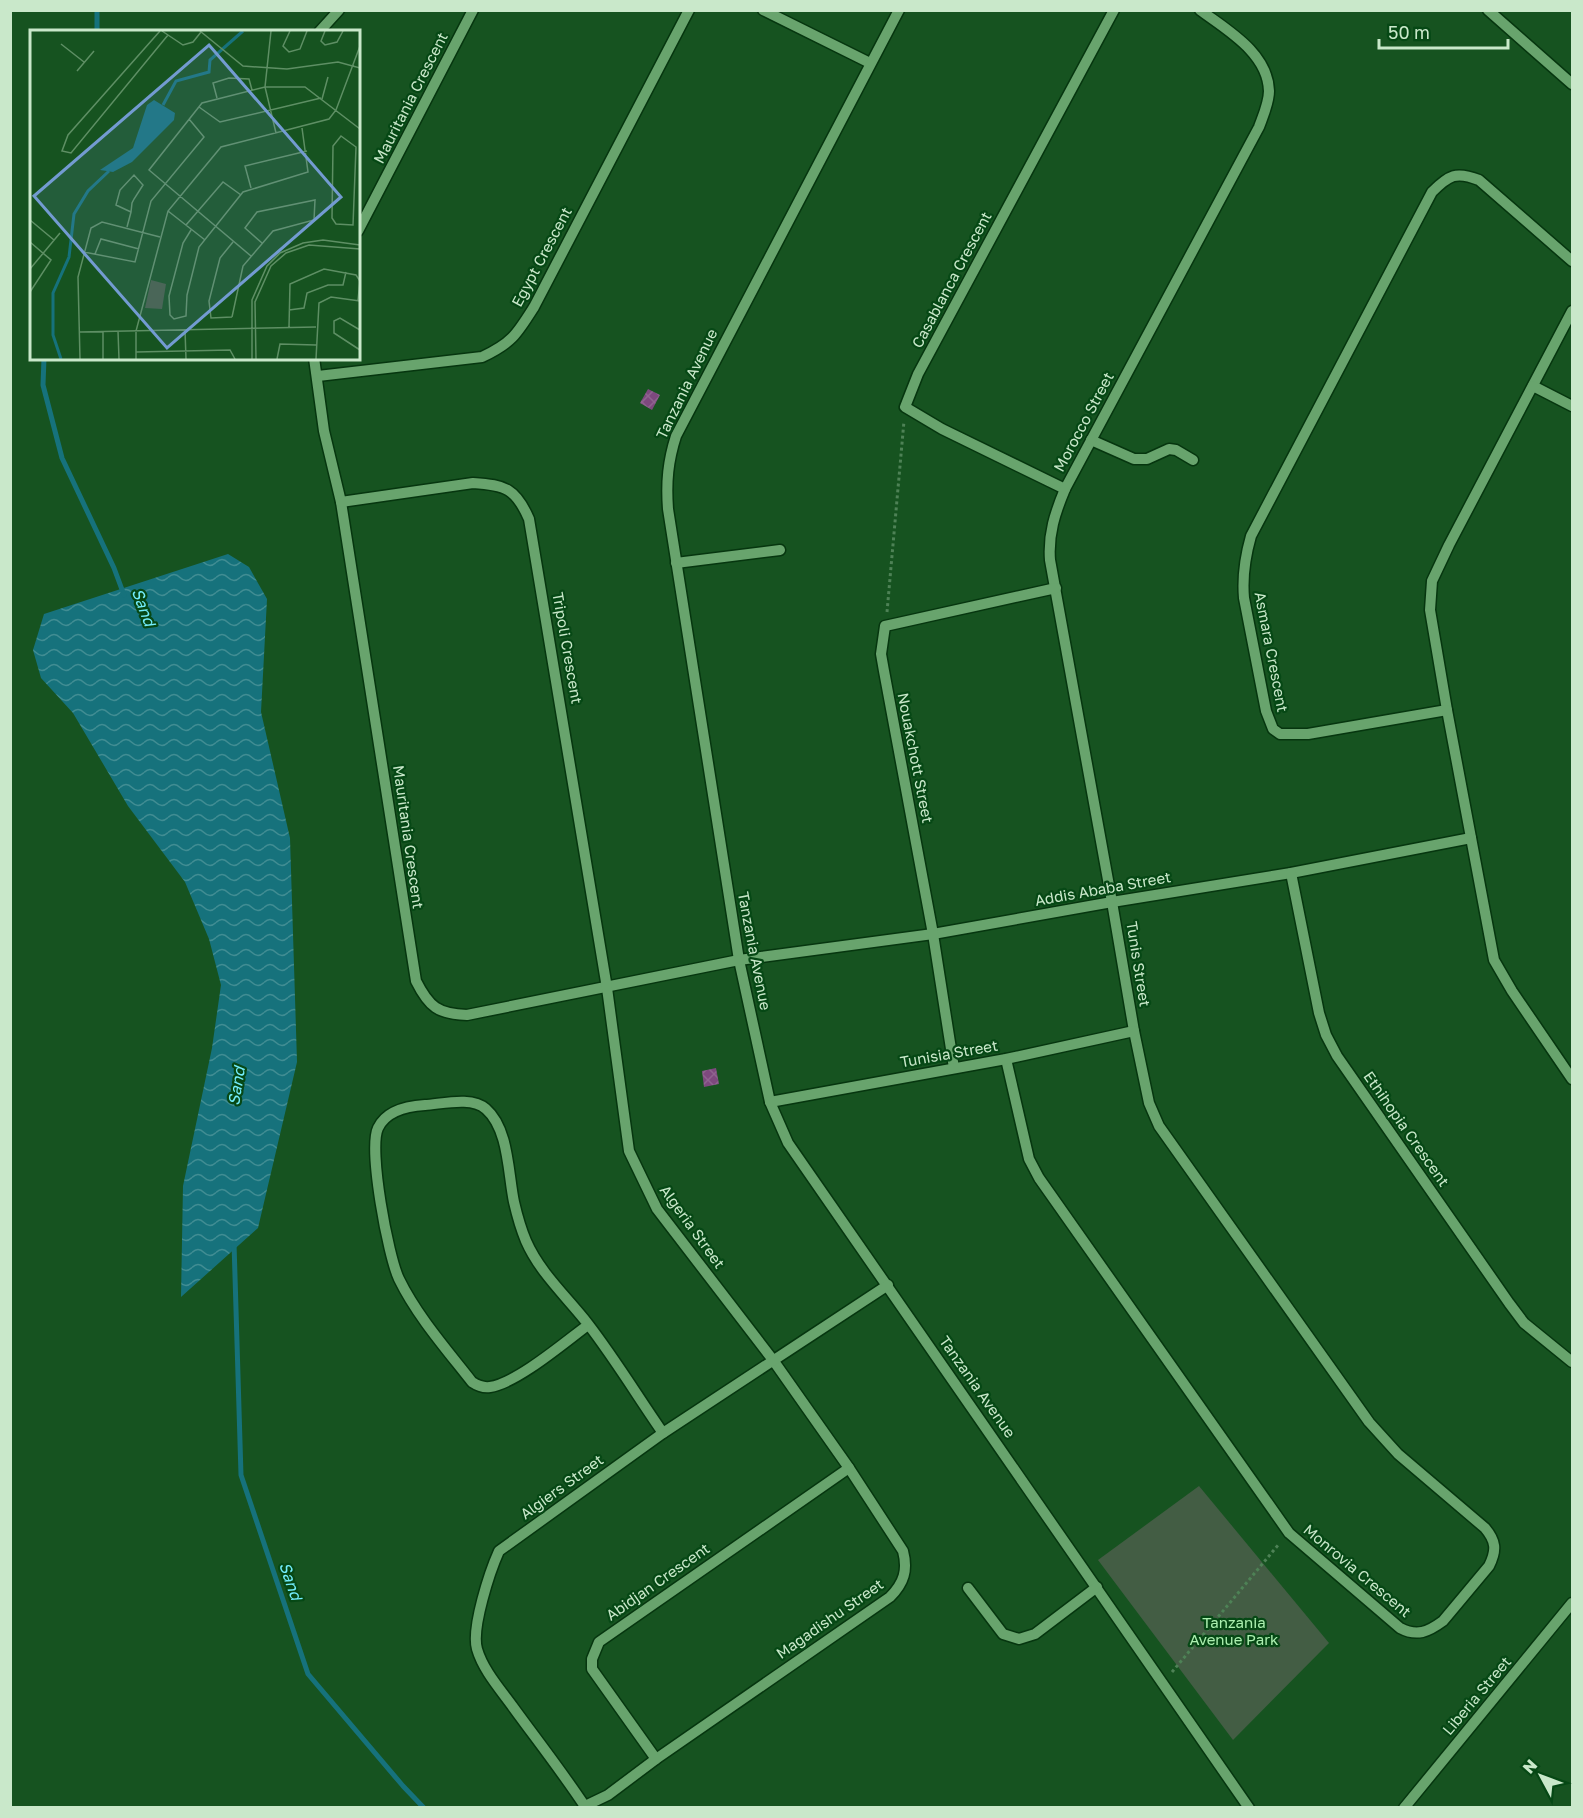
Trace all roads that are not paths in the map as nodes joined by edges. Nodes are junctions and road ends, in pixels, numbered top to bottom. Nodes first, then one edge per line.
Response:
1 (339, 10) edge
2 (473, 10) edge
3 (689, 10) edge
4 (763, 10) edge
5 (899, 10) edge
6 (1114, 10) edge
7 (1200, 10) edge
8 (1488, 10) edge
9 (321, 30) edge
10 (870, 63) junction
11 (1572, 84) edge
12 (360, 227) edge
13 (1572, 261) edge
14 (1572, 311) edge
15 (314, 360) edge
16 (318, 376) junction
17 (1533, 386) junction
18 (1572, 406) edge
19 (1091, 440) junction
20 (1193, 460) dead end
21 (1065, 489) junction
22 (341, 502) junction
23 (780, 550) dead end
24 (676, 562) junction
25 (1056, 588) junction
26 (1447, 710) junction
27 (1471, 838) junction
28 (1291, 873) junction
29 (1112, 902) junction
30 (933, 934) junction
31 (739, 960) junction
32 (608, 988) junction
33 (1134, 1031) junction
34 (1006, 1059) junction
35 (954, 1068) junction
36 (1572, 1079) edge
37 (770, 1102) junction
38 (888, 1285) junction
39 (588, 1325) junction
40 (773, 1360) junction
41 (1572, 1362) edge
42 (663, 1433) junction
43 (849, 1468) junction
44 (1097, 1587) junction
45 (968, 1588) dead end
46 (1571, 1609) edge
47 (656, 1759) junction
48 (585, 1807) edge
49 (1249, 1808) edge
50 (1404, 1808) edge

1 - 9 street
2 - 12 street, Mauritania Crescent
3 - 16 street, Egypt Crescent
4 - 10 street
5 - 10 street, Tanzania Avenue
6 - 21 street, Casablanca Crescent
7 - 19 street, Morocco Street
8 - 11 street
10 - 24 street, Tanzania Avenue
13 - 26 street, Asmara Crescent
14 - 17 street
15 - 16 street, Mauritania Crescent
16 - 22 street, Mauritania Crescent
17 - 18 street
17 - 26 street
19 - 20 street
19 - 21 street, Morocco Street
21 - 25 street, Morocco Street
22 - 32 street, Tripoli Crescent
22 - 32 street, Mauritania Crescent
23 - 24 street
24 - 31 street, Tanzania Avenue
25 - 29 street, Morocco Street
25 - 30 street, Nouakchott Street
26 - 27 street
27 - 28 street, Addis Ababa Street
27 - 36 street
28 - 29 street, Addis Ababa Street
28 - 41 street, Ethihopia Crescent
29 - 30 street, Addis Ababa Street
29 - 33 street, Tunis Street
30 - 31 street, Addis Ababa Street
30 - 35 street, Nouakchott Street
31 - 32 street, Mauritania Crescent
31 - 37 street, Tanzania Avenue
32 - 40 street, Algeria Street
33 - 34 street, Tunisia Street
33 - 34 street, Monrovia Crescent
34 - 35 street, Tunisia Street
35 - 37 street, Tunisia Street
37 - 38 street, Tanzania Avenue
38 - 40 street, Algiers Street
38 - 44 street, Tanzania Avenue
39 - 39 street
39 - 42 street
40 - 42 street, Algiers Street
40 - 43 street, Magadishu Street
42 - 48 street, Algiers Street
43 - 47 street, Magadishu Street
43 - 47 street, Abidjan Crescent
44 - 45 street
44 - 49 street, Tanzania Avenue
46 - 50 street, Liberia Street
47 - 48 street, Magadishu Street

